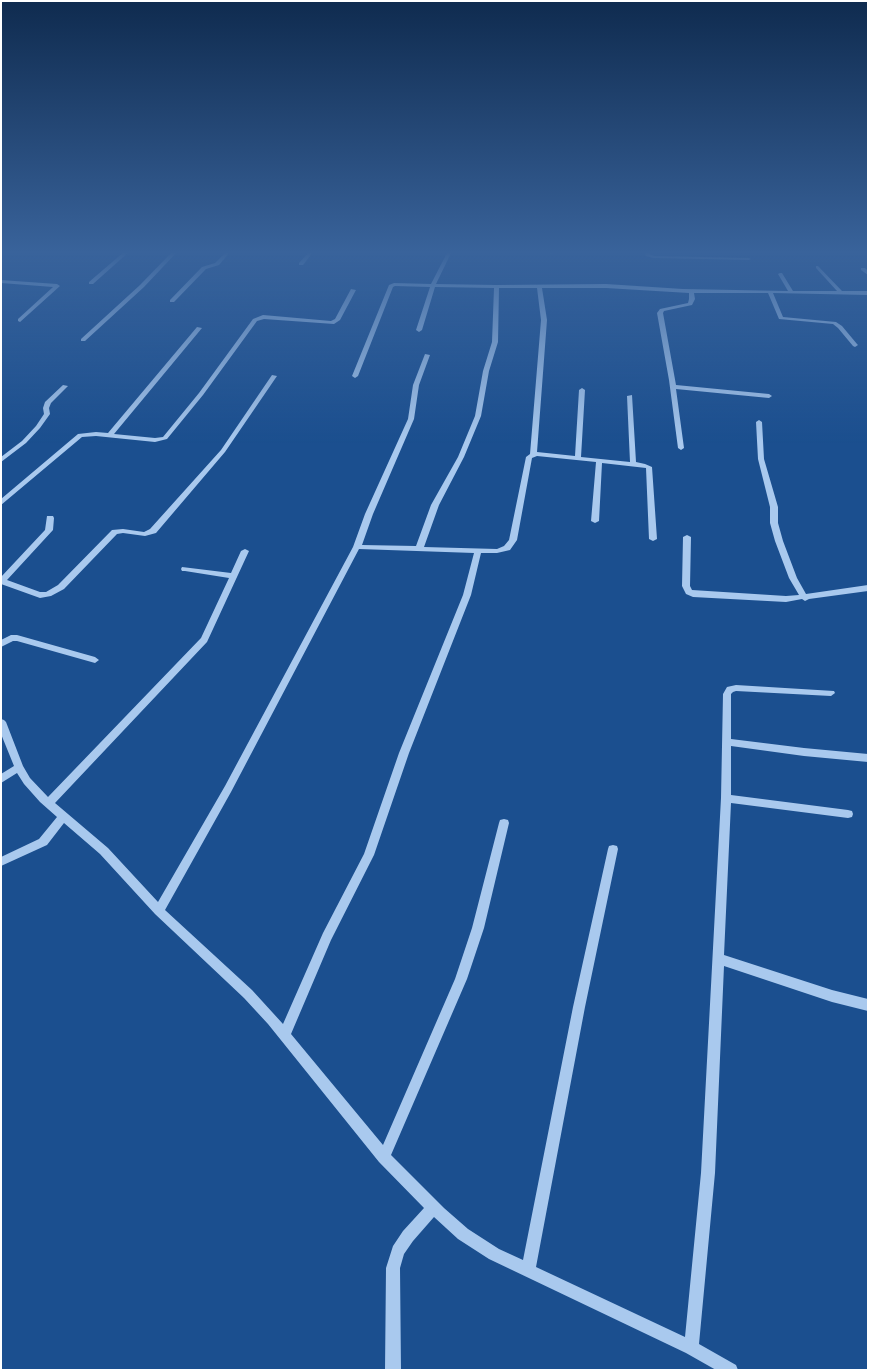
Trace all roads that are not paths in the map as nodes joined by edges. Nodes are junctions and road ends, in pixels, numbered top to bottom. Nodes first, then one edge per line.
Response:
1 (25, 315) edge
2 (110, 315) edge
3 (340, 315) edge
4 (379, 315) edge
5 (423, 315) edge
6 (496, 315) edge
7 (543, 315) edge
8 (660, 315) edge
9 (780, 315) edge
10 (20, 320) dead end
11 (199, 328) dead end
12 (418, 330) dead end
13 (83, 340) dead end
14 (855, 345) dead end
15 (427, 355) dead end
16 (274, 376) dead end
17 (355, 376) dead end
18 (65, 386) dead end
19 (673, 386) junction
20 (582, 390) dead end
21 (630, 396) dead end
22 (768, 396) dead end
23 (759, 422) dead end
24 (110, 435) junction
25 (681, 448) dead end
26 (533, 454) junction
27 (578, 458) junction
28 (1, 460) edge
29 (599, 460) junction
30 (632, 464) junction
31 (1, 503) edge
32 (50, 518) dead end
33 (595, 520) dead end
34 (687, 537) dead end
35 (652, 539) dead end
36 (357, 547) junction
37 (419, 549) junction
38 (478, 550) junction
39 (245, 551) dead end
40 (185, 569) dead end
41 (234, 576) junction
42 (1, 581) edge
43 (868, 588) edge
44 (805, 598) junction
45 (1, 644) edge
46 (95, 660) dead end
47 (831, 694) dead end
48 (1, 722) edge
49 (728, 742) junction
50 (868, 758) edge
51 (19, 767) junction
52 (1, 779) edge
53 (726, 798) junction
54 (48, 804) junction
55 (848, 814) dead end
56 (62, 816) junction
57 (504, 823) dead end
58 (613, 849) dead end
59 (1, 862) edge
60 (159, 911) junction
61 (719, 959) junction
62 (868, 1005) edge
63 (284, 1036) junction
64 (384, 1157) junction
65 (434, 1208) junction
66 (528, 1270) junction
67 (691, 1348) junction
68 (393, 1370) edge
69 (731, 1370) edge

1 - 10 street
2 - 13 street
3 - 24 street
4 - 17 street
5 - 12 street
6 - 37 street
7 - 26 street
8 - 19 street
9 - 14 street
11 - 24 street
15 - 36 street
16 - 42 street
18 - 28 street
19 - 22 street
19 - 25 street
20 - 27 street
21 - 30 street
23 - 44 street
24 - 31 street
26 - 27 street
26 - 38 street
27 - 29 street
29 - 30 street
29 - 33 street
30 - 35 street
32 - 42 street
34 - 44 street
36 - 37 street
36 - 60 street
37 - 38 street
38 - 63 street
39 - 41 street
40 - 41 street
41 - 54 street
43 - 44 street
45 - 46 street
47 - 49 street
48 - 51 street
49 - 50 street
49 - 53 street
51 - 52 street
51 - 54 street
53 - 55 street
53 - 61 street
54 - 56 street
56 - 59 street
56 - 60 street
57 - 64 street
58 - 66 street
60 - 63 street
61 - 62 street
61 - 67 street
63 - 64 street
64 - 65 street
65 - 66 street
65 - 68 street
66 - 67 street
67 - 69 street

